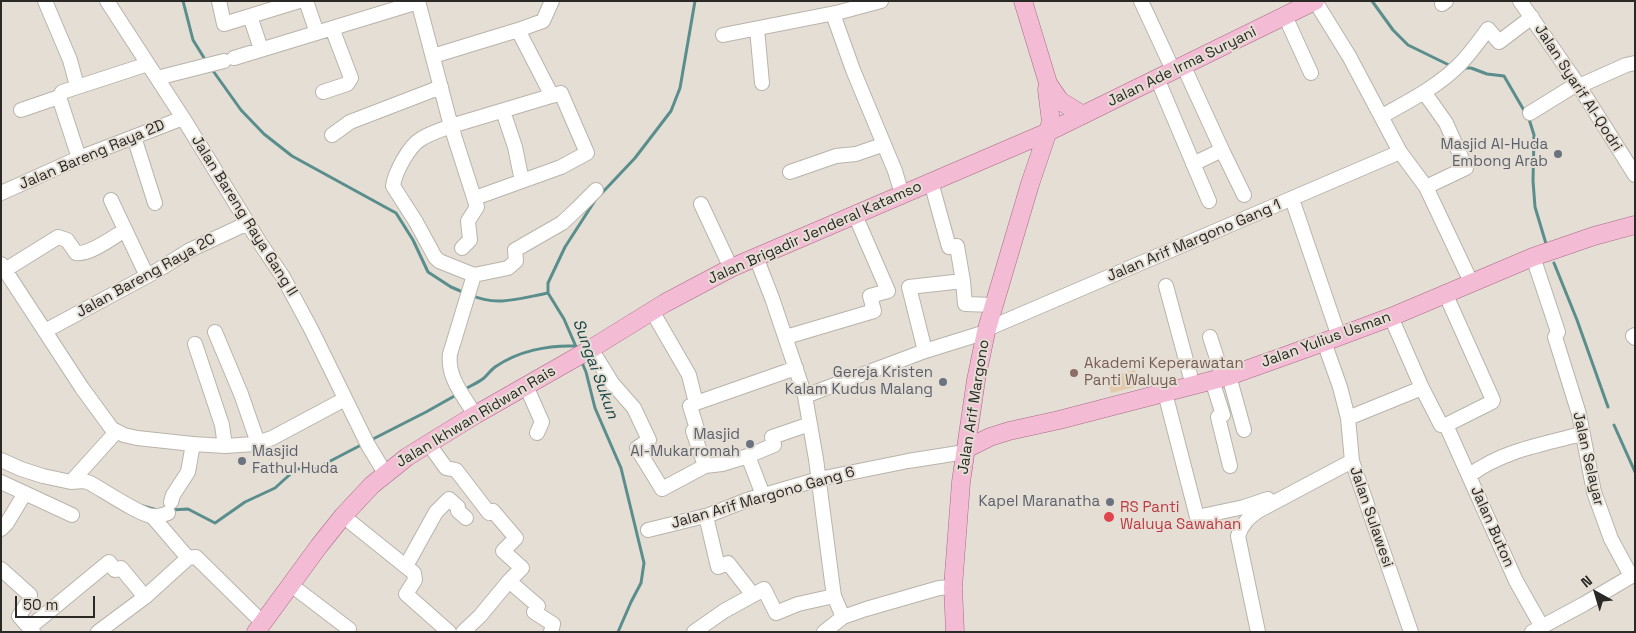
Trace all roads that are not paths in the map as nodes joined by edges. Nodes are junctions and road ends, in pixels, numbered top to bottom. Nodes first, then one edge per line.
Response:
1 (45, 1) edge
2 (107, 1) edge
3 (219, 1) edge
4 (299, 1) edge
5 (306, 1) edge
6 (552, 1) edge
7 (881, 1) edge
8 (1023, 1) edge
9 (1141, 1) edge
10 (1520, 1) edge
11 (418, 2) edge
12 (1311, 2) edge
13 (836, 13) junction
14 (250, 16) junction
15 (1285, 16) junction
16 (1532, 17) junction
17 (332, 28) junction
18 (757, 29) junction
19 (518, 30) junction
20 (317, 33) junction
21 (723, 36) dead end
22 (261, 49) junction
23 (433, 56) junction
24 (1635, 63) edge
25 (148, 64) junction
26 (1171, 71) junction
27 (1311, 73) dead end
28 (157, 78) junction
29 (762, 83) dead end
30 (1048, 83) junction
31 (1578, 85) junction
32 (77, 86) junction
33 (441, 86) junction
34 (323, 92) dead end
35 (1424, 92) junction
36 (552, 96) junction
37 (59, 97) junction
38 (21, 110) dead end
39 (503, 111) junction
40 (1530, 113) dead end
41 (1083, 115) junction
42 (1382, 116) junction
43 (183, 118) junction
44 (451, 126) junction
45 (1048, 132) junction
46 (332, 135) dead end
47 (134, 138) junction
48 (882, 145) junction
49 (1222, 150) junction
50 (1400, 152) junction
51 (79, 158) junction
52 (1193, 164) junction
53 (790, 172) dead end
54 (1635, 175) edge
55 (522, 181) junction
56 (931, 182) junction
57 (1426, 187) junction
58 (596, 190) dead end
59 (1, 193) edge
60 (902, 194) junction
61 (1244, 195) dead end
62 (475, 198) junction
63 (1292, 199) junction
64 (111, 200) dead end
65 (1209, 202) dead end
66 (154, 203) dead end
67 (701, 204) dead end
68 (855, 215) junction
69 (248, 223) junction
70 (1635, 225) edge
71 (125, 230) junction
72 (462, 248) dead end
73 (756, 257) junction
74 (1533, 257) junction
75 (3, 267) edge
76 (731, 268) junction
77 (147, 276) junction
78 (472, 281) junction
79 (963, 281) junction
80 (1471, 282) junction
81 (1166, 286) dead end
82 (1445, 293) junction
83 (994, 304) junction
84 (652, 311) junction
85 (1391, 316) junction
86 (45, 331) junction
87 (986, 331) junction
88 (215, 332) dead end
89 (1210, 336) dead end
90 (786, 337) junction
91 (1332, 339) junction
92 (195, 344) dead end
93 (590, 349) junction
94 (925, 351) junction
95 (796, 368) junction
96 (1221, 378) junction
97 (527, 385) junction
98 (1193, 386) junction
99 (1422, 388) junction
100 (1165, 393) junction
101 (805, 396) junction
102 (345, 399) junction
103 (696, 403) junction
104 (475, 415) junction
105 (970, 417) junction
106 (1348, 418) junction
107 (810, 424) junction
108 (1446, 425) junction
109 (1244, 430) dead end
110 (116, 432) junction
111 (1009, 432) junction
112 (537, 433) dead end
113 (1582, 434) junction
114 (258, 443) junction
115 (193, 444) junction
116 (428, 444) junction
117 (225, 446) junction
118 (966, 450) junction
119 (748, 456) junction
120 (1, 460) edge
121 (1352, 462) junction
122 (705, 466) junction
123 (1230, 466) dead end
124 (385, 472) junction
125 (1470, 475) junction
126 (73, 479) junction
127 (819, 480) junction
128 (1, 482) edge
129 (24, 493) junction
130 (762, 495) junction
131 (1245, 513) junction
132 (72, 515) dead end
133 (152, 516) junction
134 (343, 516) junction
135 (706, 516) junction
136 (466, 518) dead end
137 (1, 529) edge
138 (648, 530) dead end
139 (188, 558) junction
140 (1, 569) edge
141 (408, 569) junction
142 (1633, 575) edge
143 (509, 581) junction
144 (291, 585) junction
145 (953, 586) junction
146 (753, 595) junction
147 (834, 596) junction
148 (145, 597) junction
149 (843, 618) junction
150 (259, 627) edge
151 (349, 629) dead end
152 (1537, 629) edge
153 (31, 630) edge
154 (826, 631) edge
155 (98, 632) edge
156 (449, 632) edge
157 (463, 632) edge
158 (551, 632) edge
159 (694, 632) edge
160 (955, 632) edge
161 (1258, 632) edge
162 (1411, 632) edge

1 - 32 street
2 - 25 street, Jalan Bareng Raya Gang II
3 - 14 street
4 - 14 street
5 - 20 street
6 - 19 street
7 - 13 street
8 - 30 main road
9 - 26 street
10 - 16 street, Jalan Syarif Al-Qodri
11 - 17 street
11 - 23 street
12 - 15 main road, Jalan Ade Irma Suryani
12 - 42 street
13 - 18 street
13 - 48 street
14 - 22 street
15 - 26 main road, Jalan Ade Irma Suryani
15 - 27 street
16 - 31 street, Jalan Syarif Al-Qodri
16 - 35 street
17 - 20 street
17 - 34 street
18 - 21 street
18 - 29 street
19 - 23 street
19 - 36 street
20 - 22 street
22 - 28 street
23 - 33 street
24 - 31 street
25 - 28 street, Jalan Bareng Raya Gang II
25 - 32 street
26 - 41 main road, Jalan Ade Irma Suryani
26 - 49 street
26 - 52 street
28 - 43 street, Jalan Bareng Raya Gang II
30 - 41 main road
30 - 45 main road, Jalan Arif Margono
31 - 40 street
31 - 54 street, Jalan Syarif Al-Qodri
32 - 37 street
33 - 44 street
33 - 46 street
35 - 42 street
35 - 57 street
36 - 39 street
36 - 55 street
37 - 38 street
37 - 51 street
39 - 44 street
39 - 55 street
41 - 45 main road, Jalan Ade Irma Suryani
42 - 50 street
43 - 47 street, Jalan Bareng Raya 2D
43 - 69 street, Jalan Bareng Raya Gang II
44 - 62 street
44 - 78 street
45 - 56 main road, Jalan Brigadir Jenderal Katamso
45 - 83 main road, Jalan Arif Margono
47 - 51 street, Jalan Bareng Raya 2D
47 - 66 street
48 - 53 street
48 - 60 street
49 - 52 street
49 - 61 street
50 - 57 street
50 - 63 street, Jalan Arif Margono Gang 1
51 - 59 street, Jalan Bareng Raya 2D
52 - 65 street
55 - 62 street
56 - 60 main road, Jalan Brigadir Jenderal Katamso
56 - 79 street
57 - 80 street
58 - 78 street
60 - 68 main road, Jalan Brigadir Jenderal Katamso
62 - 72 street
63 - 87 street, Jalan Arif Margono Gang 1
63 - 91 street, Jalan Sulawesi
64 - 71 street
67 - 76 street
68 - 73 main road, Jalan Brigadir Jenderal Katamso
68 - 90 street
69 - 77 street, Jalan Bareng Raya 2C
69 - 102 street, Jalan Bareng Raya Gang II
70 - 74 main road, Jalan Yulius Usman
71 - 75 street
71 - 77 street
73 - 76 main road, Jalan Brigadir Jenderal Katamso
73 - 90 street
74 - 80 main road, Jalan Yulius Usman
74 - 113 street, Jalan Selayar
75 - 86 street
76 - 84 main road, Jalan Brigadir Jenderal Katamso
77 - 86 street, Jalan Bareng Raya 2C
78 - 104 street
79 - 83 street
79 - 94 street
80 - 82 main road, Jalan Yulius Usman
81 - 98 street
82 - 85 main road, Jalan Yulius Usman
82 - 108 street
83 - 87 main road, Jalan Arif Margono
84 - 93 main road, Jalan Brigadir Jenderal Katamso
84 - 103 street
85 - 91 main road, Jalan Yulius Usman
85 - 99 street
86 - 110 street
87 - 94 street, Jalan Arif Margono Gang 1
87 - 105 main road, Jalan Arif Margono
88 - 114 street
89 - 96 street
90 - 95 street
91 - 96 main road, Jalan Yulius Usman
91 - 106 street, Jalan Sulawesi
92 - 117 street
93 - 97 main road, Jalan Ikhwan Ridwan Rais
93 - 122 street
94 - 101 street, Jalan Arif Margono Gang 1
95 - 101 street
95 - 103 street
96 - 98 main road, Jalan Yulius Usman
96 - 109 street
96 - 123 street
97 - 104 main road, Jalan Ikhwan Ridwan Rais
97 - 112 street
98 - 100 main road, Jalan Yulius Usman
99 - 106 street
99 - 108 street, Jalan Buton
100 - 111 main road, Jalan Yulius Usman
100 - 131 street
101 - 107 street
102 - 114 street
102 - 124 street, Jalan Bareng Raya Gang II
103 - 122 street
104 - 116 main road, Jalan Ikhwan Ridwan Rais
105 - 111 main road, Jalan Yulius Usman
105 - 118 main road, Jalan Arif Margono
106 - 121 street, Jalan Sulawesi
107 - 119 street
107 - 127 street
108 - 125 street, Jalan Buton
110 - 115 street
110 - 126 street
111 - 118 main road, Jalan Yulius Usman
113 - 125 street
113 - 142 street, Jalan Selayar
114 - 117 street
115 - 117 street
115 - 133 street
116 - 124 main road, Jalan Ikhwan Ridwan Rais
116 - 143 street
118 - 127 street, Jalan Arif Margono Gang 6
118 - 145 main road, Jalan Arif Margono
119 - 122 street
119 - 130 street
120 - 126 street
121 - 131 street
121 - 162 street, Jalan Sulawesi
124 - 134 main road, Jalan Ikhwan Ridwan Rais
125 - 152 street, Jalan Buton
126 - 133 street
127 - 130 street, Jalan Arif Margono Gang 6
127 - 147 street
128 - 129 street
129 - 132 street
129 - 137 street
130 - 135 street, Jalan Arif Margono Gang 6
131 - 161 street
133 - 139 street
134 - 141 street
134 - 144 main road, Jalan Ikhwan Ridwan Rais
135 - 138 street, Jalan Arif Margono Gang 6
135 - 146 street
136 - 141 street
139 - 148 street
139 - 150 street
140 - 153 street
141 - 156 street
142 - 152 street
143 - 157 street
143 - 158 street
144 - 150 main road, Jalan Ikhwan Ridwan Rais
144 - 151 street
145 - 149 street
145 - 160 main road, Jalan Arif Margono
146 - 147 street
146 - 159 street
147 - 149 street
148 - 153 street
148 - 155 street
149 - 154 street

